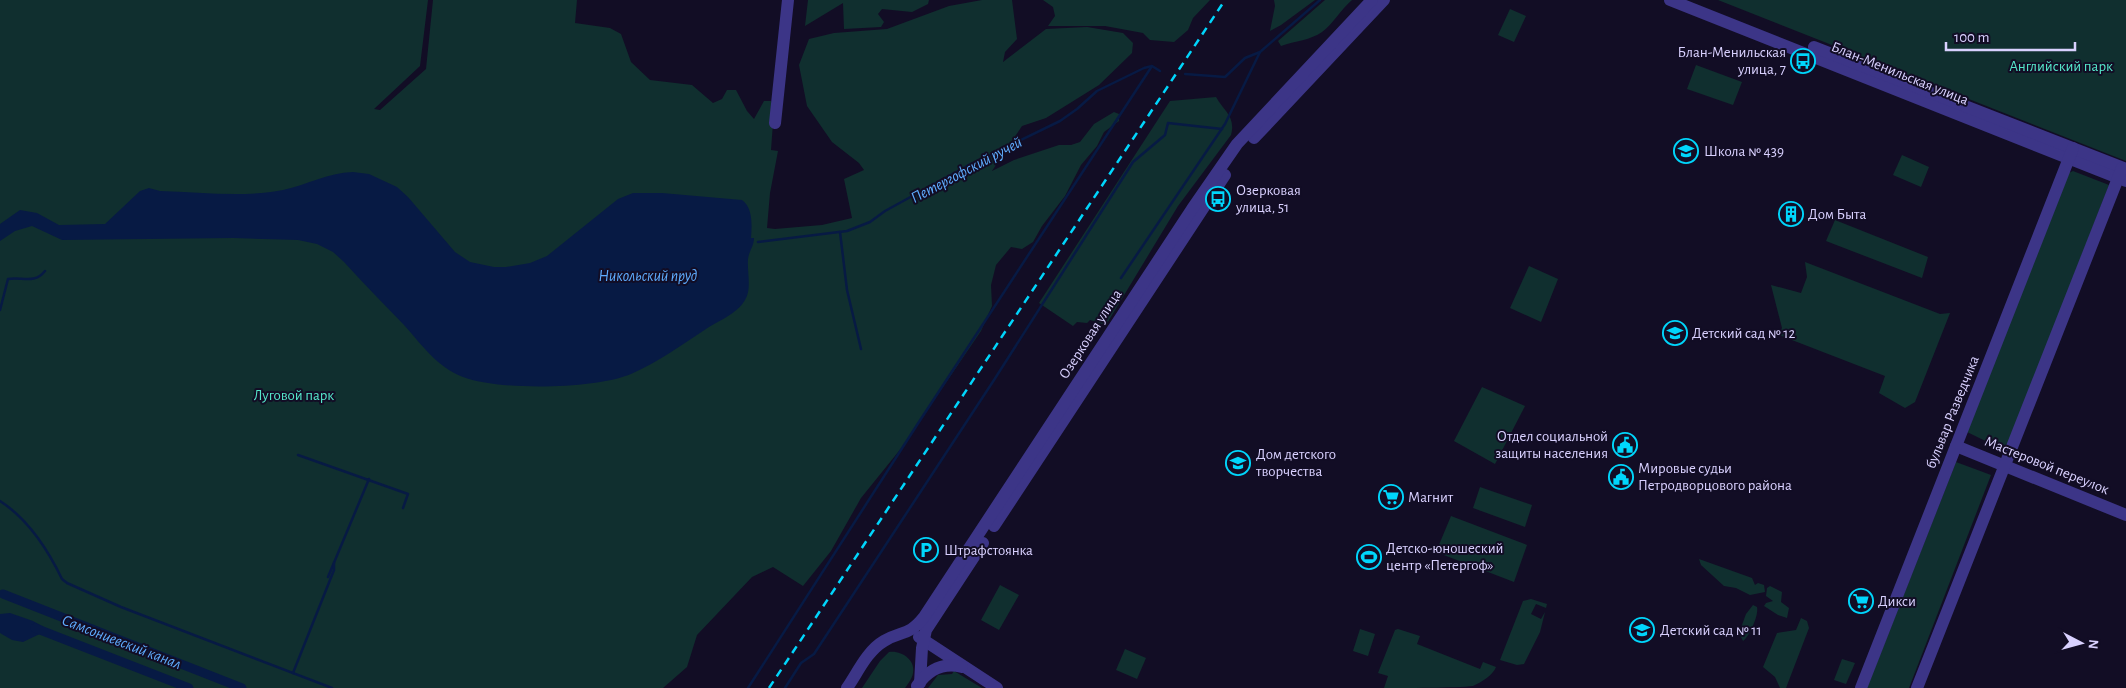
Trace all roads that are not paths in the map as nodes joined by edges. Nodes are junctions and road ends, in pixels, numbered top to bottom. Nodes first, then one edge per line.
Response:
1 (788, 0) edge
2 (1372, 0) edge
3 (1384, 0) edge
4 (1670, 0) edge
5 (1693, 0) edge
6 (775, 123) dead end
7 (2072, 153) junction
8 (2123, 174) edge
9 (1956, 446) junction
10 (2004, 466) junction
11 (2126, 515) edge
12 (911, 631) junction
13 (924, 640) junction
14 (964, 668) junction
15 (918, 685) edge
16 (847, 688) edge
17 (997, 688) edge
18 (1861, 688) edge
19 (1917, 688) edge

1 - 6 street
2 - 12 street, Озерковая улица
3 - 13 street, Озерковая улица
4 - 7 street, Блан-Менильская улица
5 - 7 street, Блан-Менильская улица
7 - 8 street, Блан-Менильская улица
7 - 9 street, бульвар Разведчика
8 - 10 street
9 - 10 street, Мастеровой переулок
9 - 18 street, бульвар Разведчика
10 - 11 street, Мастеровой переулок
10 - 19 street
12 - 13 street
12 - 16 street
13 - 14 street
13 - 15 street, Озерковая улица
14 - 15 street, Озерковая улица
14 - 17 street

